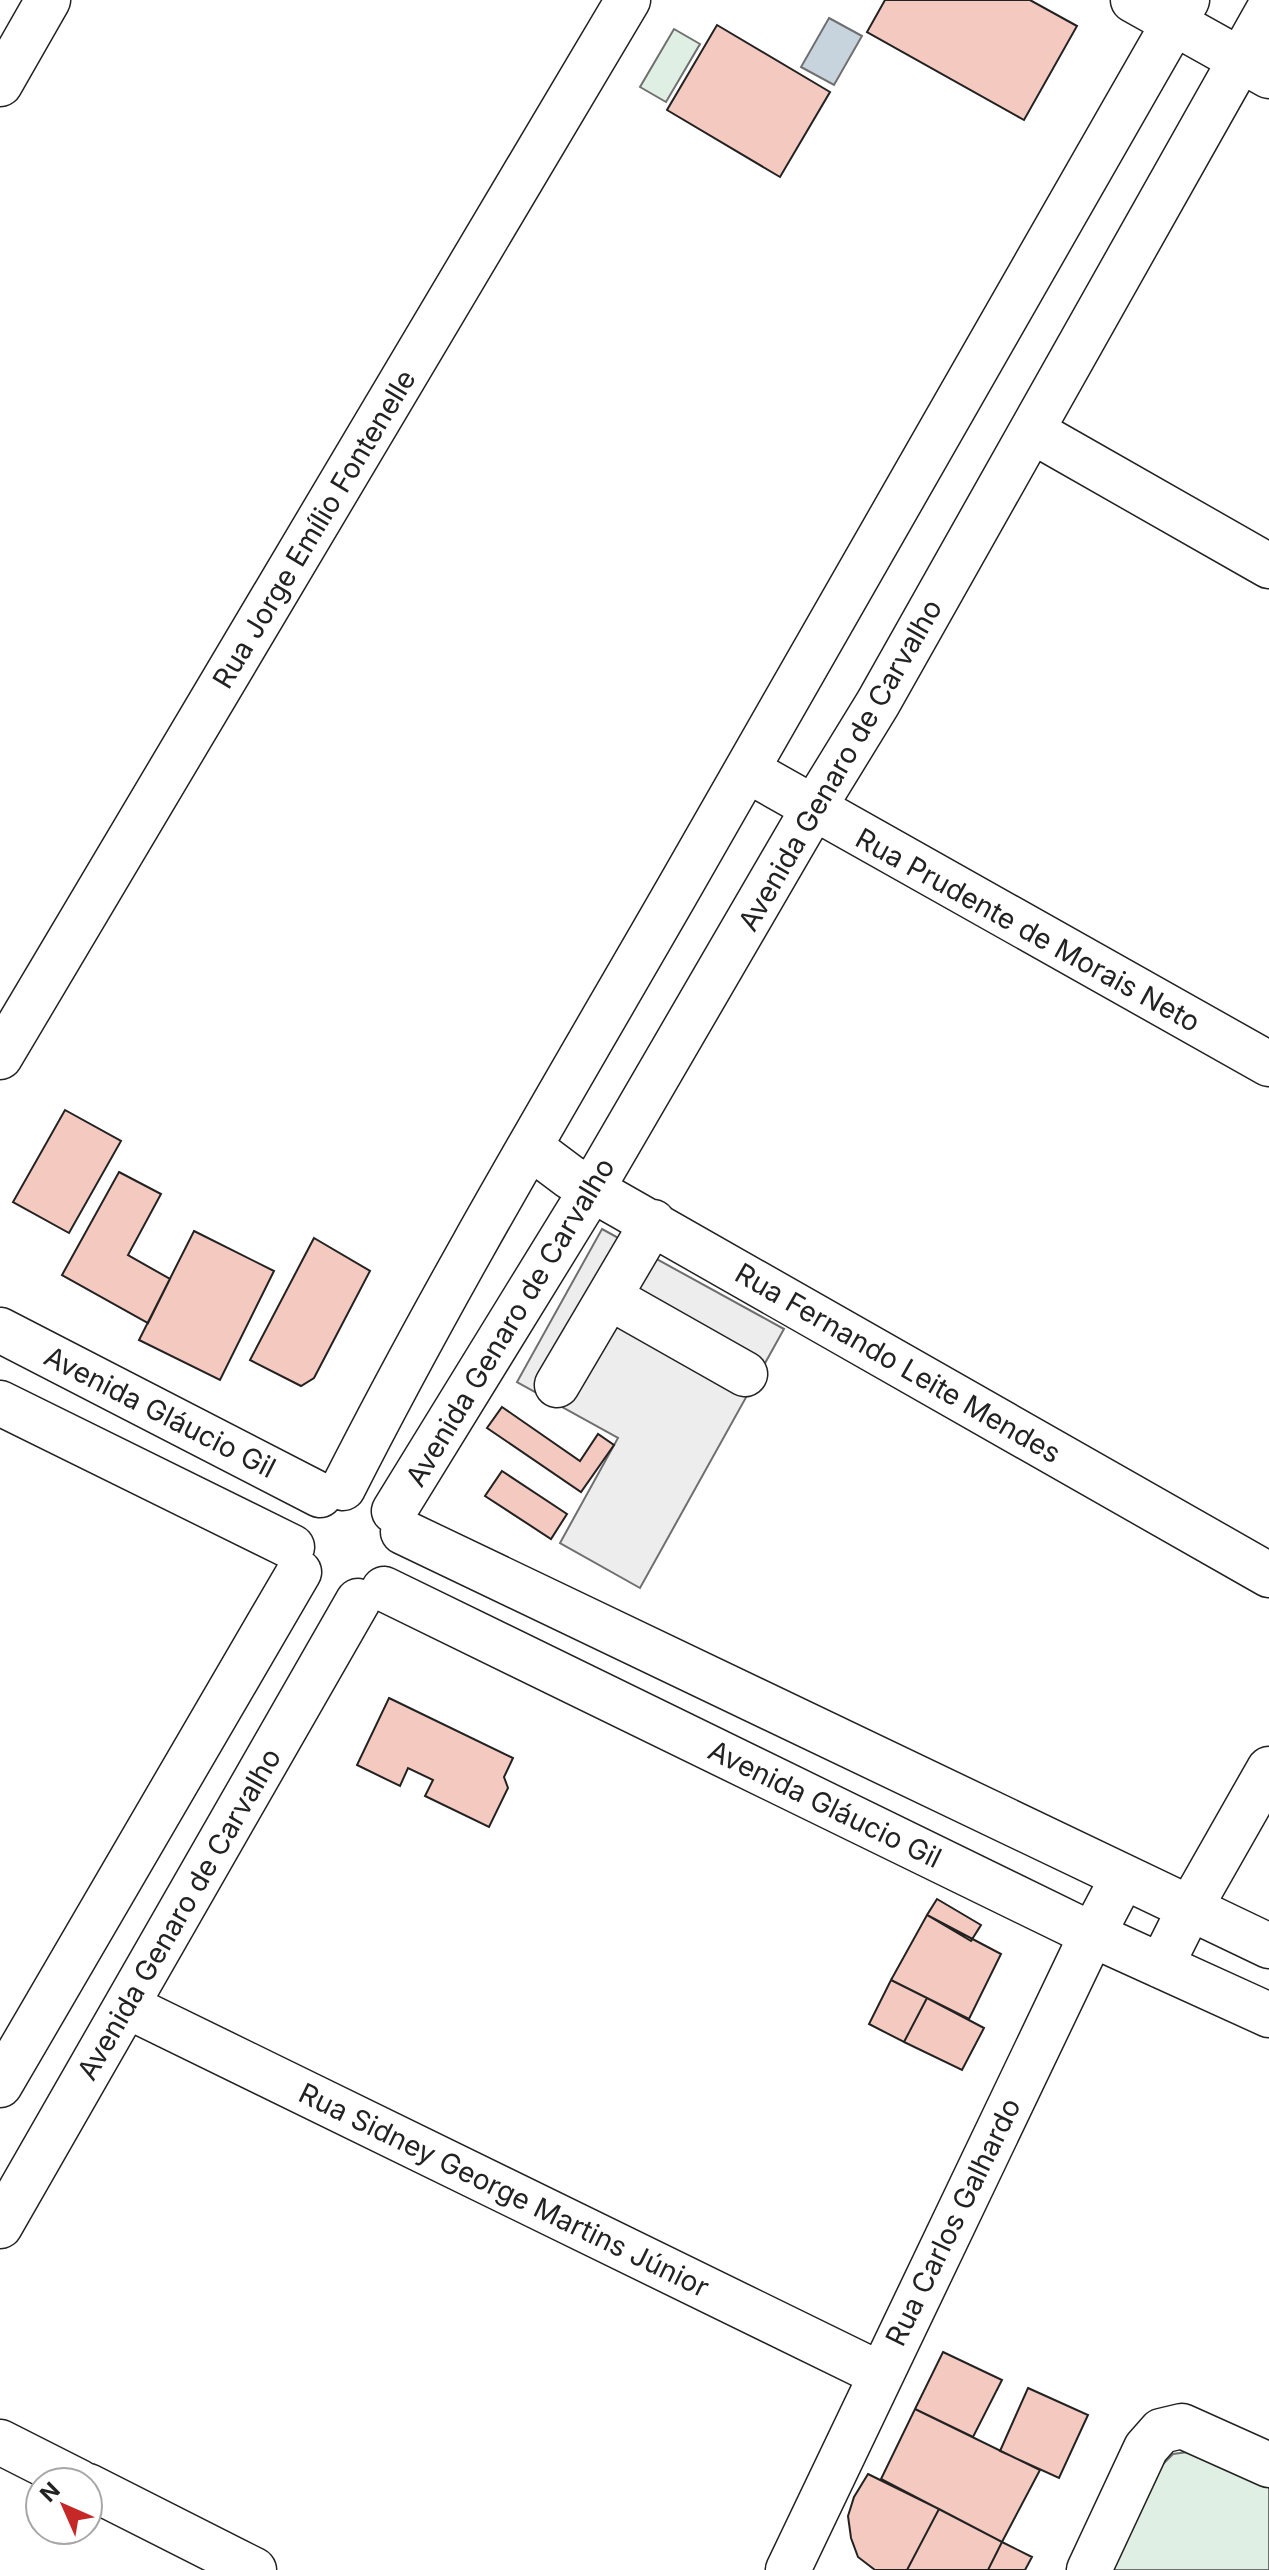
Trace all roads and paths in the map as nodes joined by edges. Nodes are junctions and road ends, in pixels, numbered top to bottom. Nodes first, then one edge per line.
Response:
1 (48, 0) edge
2 (628, 0) edge
3 (1133, 0) edge
4 (1269, 9) edge
5 (1180, 11) edge
6 (1254, 68) edge
7 (0, 84) edge
8 (1032, 431) junction
9 (1269, 566) edge
10 (747, 770) junction
11 (813, 809) junction
12 (0, 1057) edge
13 (1269, 1064) edge
14 (530, 1147) junction
15 (592, 1189) junction
16 (653, 1222) junction
17 (609, 1297) junction
18 (0, 1330) edge
19 (745, 1374) dead end
20 (557, 1385) dead end
21 (0, 1403) edge
22 (331, 1491) junction
23 (399, 1522) junction
24 (295, 1560) junction
25 (1269, 1575) edge
26 (371, 1595) junction
27 (1269, 1769) edge
28 (1123, 1877) junction
29 (1190, 1908) junction
30 (1093, 1935) junction
31 (1269, 1946) edge
32 (1161, 1966) junction
33 (127, 2006) junction
34 (1269, 2015) edge
35 (0, 2085) edge
36 (0, 2226) edge
37 (880, 2374) junction
38 (0, 2442) edge
39 (1269, 2465) edge
40 (47, 2466) edge
41 (104, 2494) edge
42 (790, 2569) edge
43 (254, 2570) edge
44 (1089, 2570) edge

1 - 7 street
2 - 12 street, Rua Jorge Emílio Fontenelle
3 - 5 street
4 - 6 street, Avenida Genaro de Carvalho
5 - 6 street
5 - 10 street
6 - 8 street, Avenida Genaro de Carvalho
8 - 9 street
8 - 11 street, Avenida Genaro de Carvalho
10 - 11 street, Rua Prudente de Morais Neto
10 - 14 street
11 - 13 street, Rua Prudente de Morais Neto
11 - 15 street, Avenida Genaro de Carvalho
14 - 15 street, Rua Fernando Leite Mendes
14 - 22 street
15 - 16 street, Rua Fernando Leite Mendes
15 - 23 street, Avenida Genaro de Carvalho
16 - 17 street
16 - 25 street, Rua Fernando Leite Mendes
17 - 19 street
17 - 20 street
18 - 22 street, Avenida Gláucio Gil
21 - 24 street
22 - 23 street
22 - 24 street
23 - 26 street
23 - 28 street
24 - 26 street
24 - 35 street
26 - 30 street, Avenida Gláucio Gil
26 - 33 street, Avenida Genaro de Carvalho
27 - 29 street
28 - 29 street
28 - 30 street, Rua Carlos Galhardo
29 - 31 street
29 - 32 street
30 - 32 street, Avenida Gláucio Gil
30 - 37 street, Rua Carlos Galhardo
32 - 34 street, Avenida Gláucio Gil
33 - 36 street, Avenida Genaro de Carvalho
33 - 37 street, Rua Sidney George Martins Júnior
37 - 42 street, Rua Carlos Galhardo
38 - 40 street
39 - 44 street
41 - 43 street

